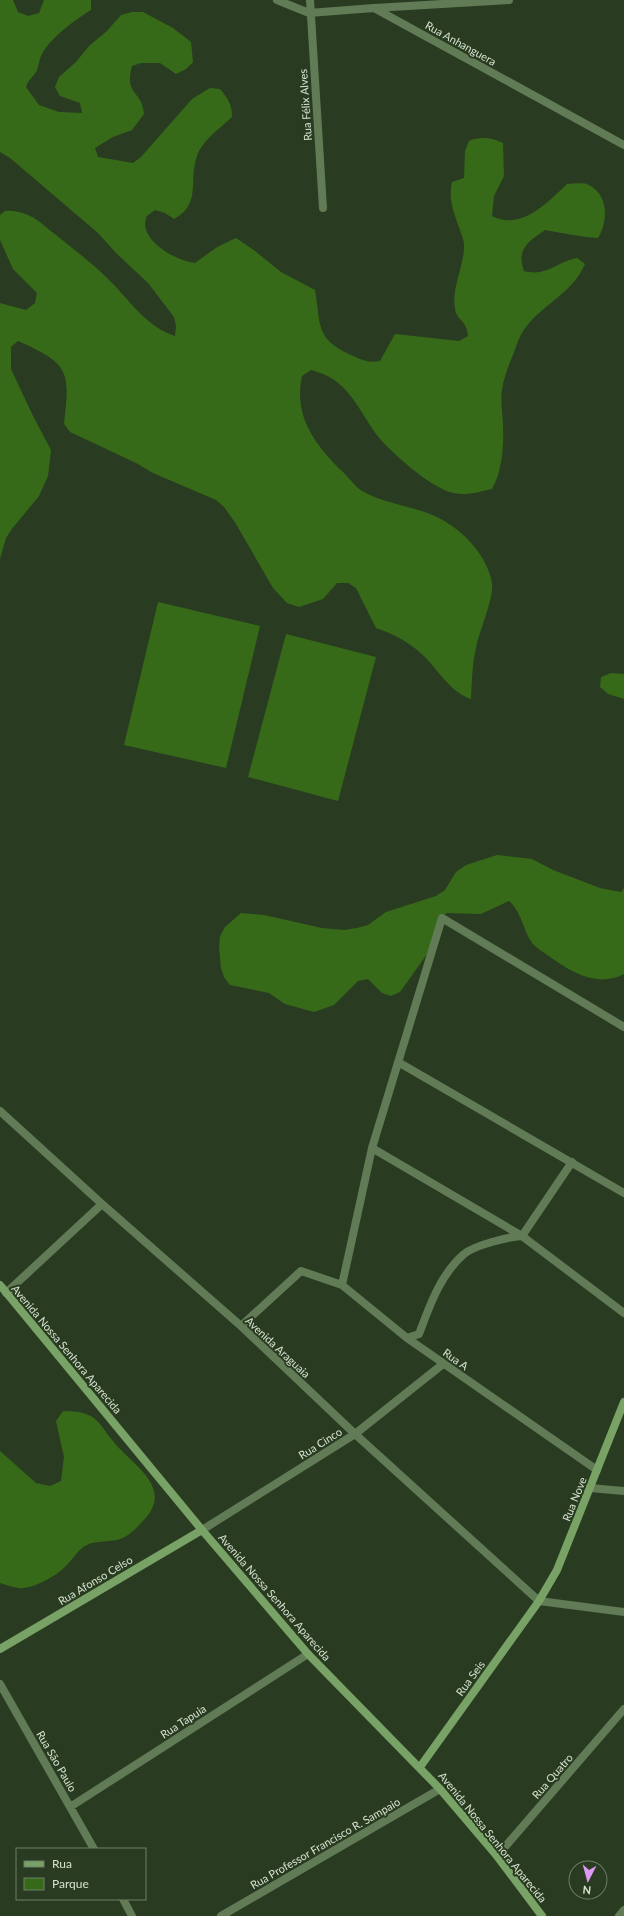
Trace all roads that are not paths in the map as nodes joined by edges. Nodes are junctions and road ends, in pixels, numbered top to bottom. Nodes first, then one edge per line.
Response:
1 (278, 0) edge
2 (310, 0) edge
3 (510, 0) edge
4 (374, 8) junction
5 (309, 13) junction
6 (624, 141) edge
7 (624, 145) edge
8 (323, 208) dead end
9 (624, 1027) edge
10 (398, 1062) junction
11 (0, 1111) edge
12 (372, 1148) junction
13 (572, 1162) junction
14 (624, 1193) edge
15 (102, 1204) junction
16 (522, 1236) junction
17 (0, 1285) edge
18 (342, 1285) junction
19 (6, 1292) junction
20 (624, 1313) edge
21 (241, 1326) junction
22 (407, 1338) junction
23 (443, 1364) junction
24 (624, 1402) edge
25 (355, 1434) junction
26 (597, 1470) junction
27 (590, 1488) junction
28 (624, 1491) edge
29 (202, 1530) junction
30 (539, 1602) junction
31 (624, 1612) edge
32 (0, 1649) edge
33 (308, 1654) junction
34 (0, 1684) edge
35 (624, 1709) edge
36 (420, 1767) junction
37 (440, 1789) junction
38 (70, 1807) junction
39 (93, 1848) edge
40 (497, 1856) junction
41 (124, 1900) edge
42 (624, 1910) edge
43 (132, 1916) edge
44 (221, 1916) edge
45 (542, 1916) edge
46 (619, 1916) edge

1 - 5 street
2 - 5 street, Rua Félix Alves
3 - 4 street
4 - 5 street
4 - 7 street, Rua Anhanguera
5 - 8 street, Rua Félix Alves
6 - 7 street
9 - 10 street
10 - 12 street
10 - 13 street
11 - 15 street, Avenida Araguaia
12 - 16 street
12 - 18 street
13 - 14 street
13 - 16 street
15 - 19 street
15 - 21 street, Avenida Araguaia
16 - 20 street
16 - 22 street
17 - 19 street, Avenida Nossa Senhora Aparecida
18 - 21 street, Rua A
18 - 22 street, Rua A
19 - 29 street, Avenida Nossa Senhora Aparecida
21 - 25 street, Avenida Araguaia
22 - 23 street, Rua A
23 - 25 street, Rua Cinco
23 - 26 street, Rua A
24 - 26 street, Rua Nove
25 - 29 street, Rua Cinco
25 - 30 street, Avenida Araguaia
26 - 27 street, Rua Nove
27 - 28 street
27 - 30 street, Rua Nove
29 - 32 street, Rua Afonso Celso
29 - 33 street, Avenida Nossa Senhora Aparecida
30 - 31 street
30 - 36 street, Rua Seis
33 - 36 street, Avenida Nossa Senhora Aparecida
33 - 38 street, Rua Tapuia
34 - 38 street, Rua São Paulo
35 - 40 street, Rua Quatro
36 - 37 street, Avenida Nossa Senhora Aparecida
37 - 40 street, Avenida Nossa Senhora Aparecida
37 - 44 street, Rua Professor Francisco R. Sampaio
38 - 39 street, Rua São Paulo
40 - 45 street, Avenida Nossa Senhora Aparecida
41 - 43 street
42 - 46 street

